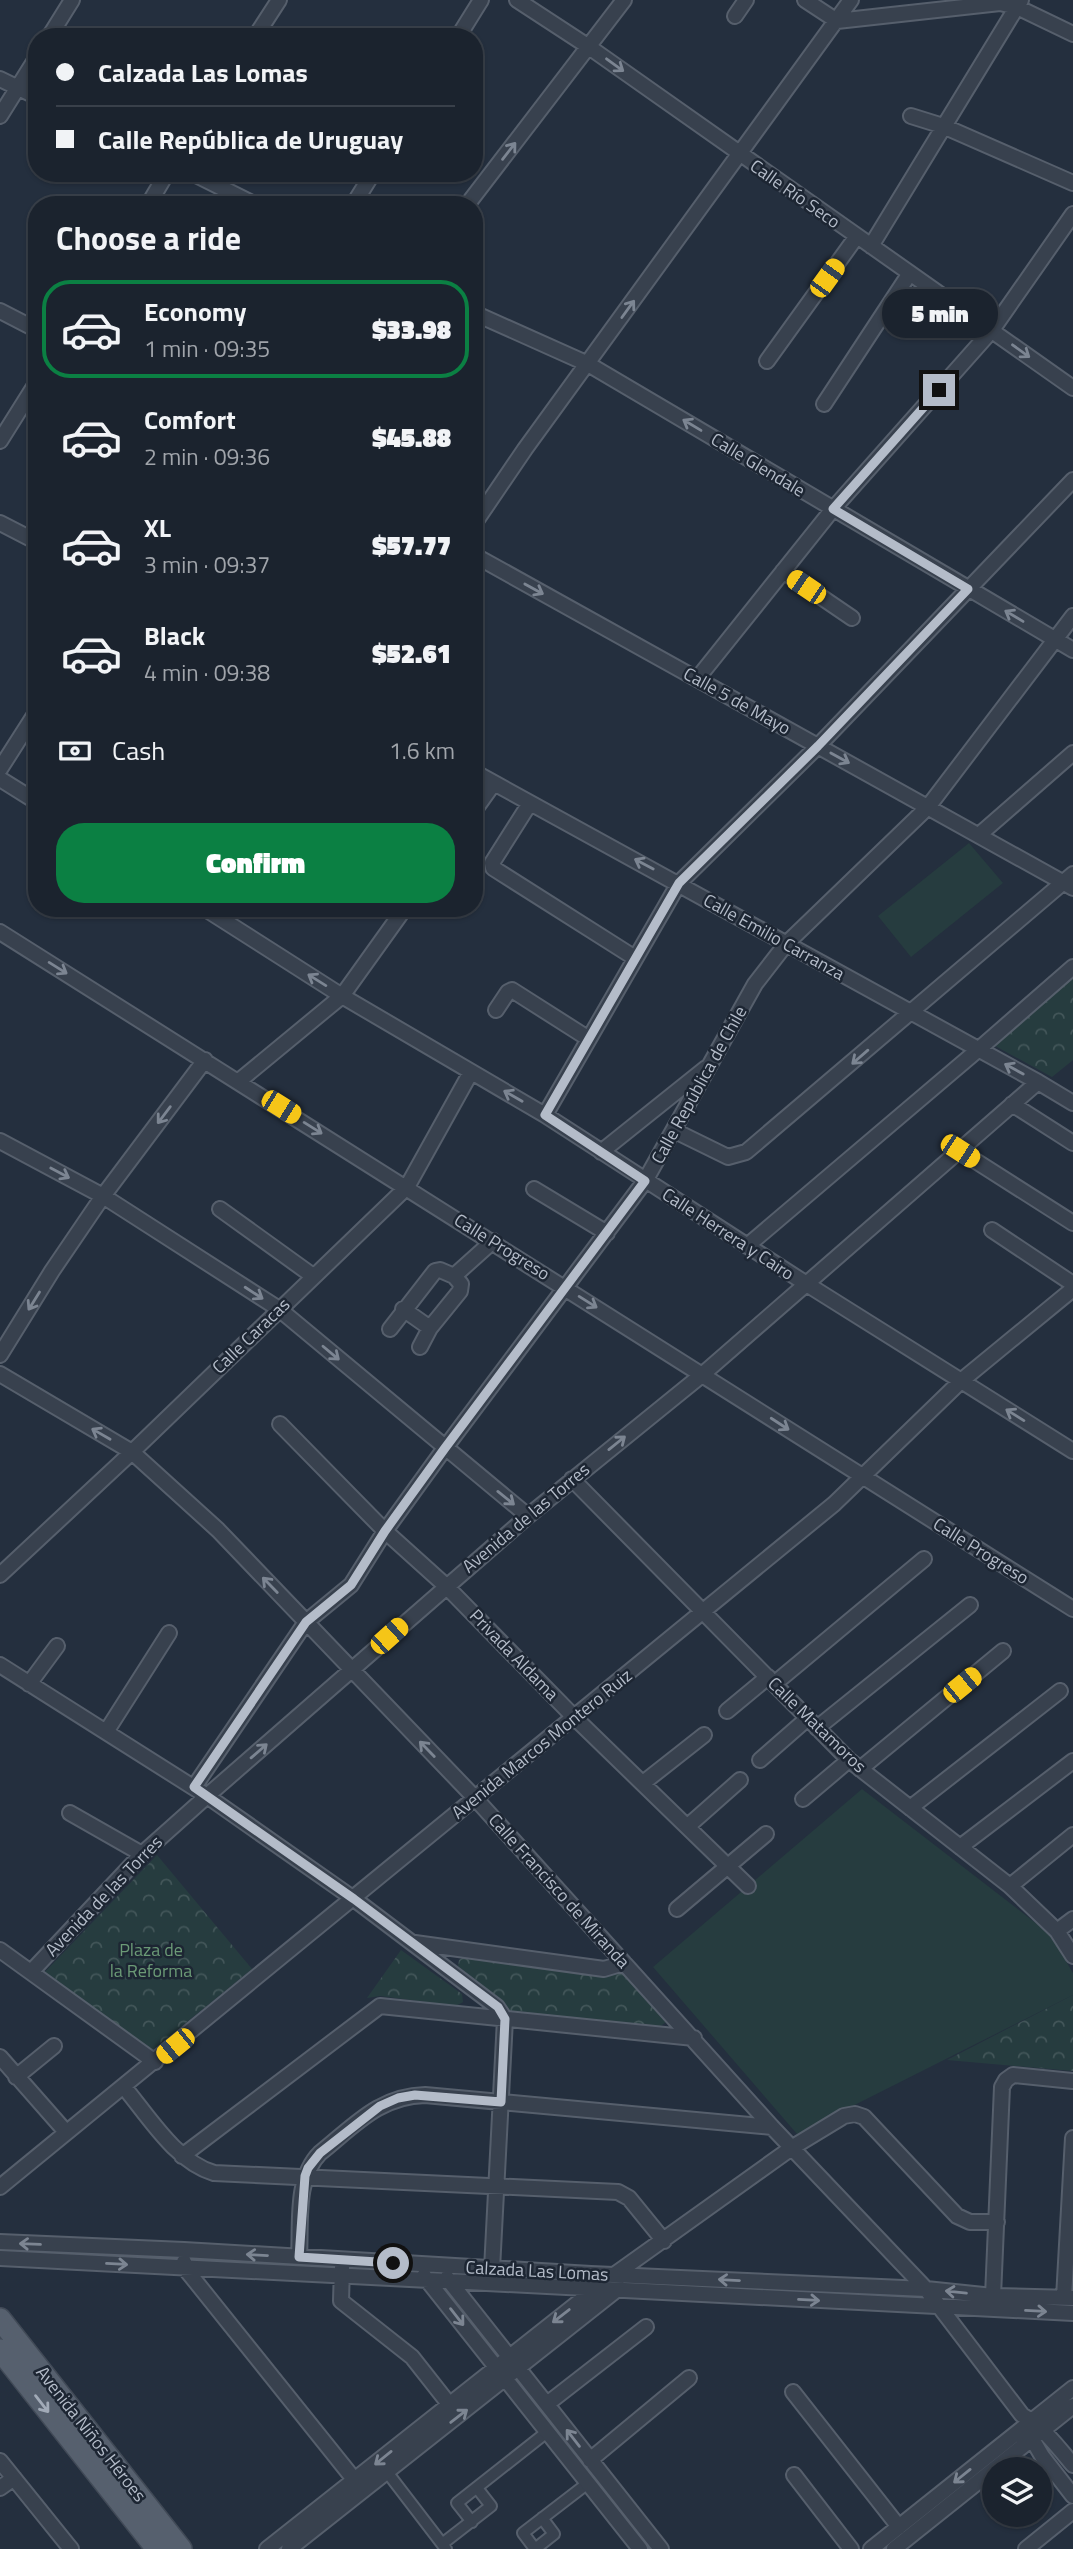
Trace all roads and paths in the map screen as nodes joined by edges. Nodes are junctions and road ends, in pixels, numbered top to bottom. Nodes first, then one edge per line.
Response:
1 (72, 0) edge
2 (279, 0) edge
3 (481, 0) edge
4 (517, 0) edge
5 (624, 0) edge
6 (746, 0) edge
7 (805, 0) edge
8 (851, 0) edge
9 (1019, 3) edge
10 (735, 16) dead end
11 (837, 21) junction
12 (55, 28) edge
13 (261, 28) edge
14 (464, 28) edge
15 (1073, 33) edge
16 (589, 47) junction
17 (28, 72) edge
18 (0, 79) edge
19 (18, 88) junction
20 (28, 93) edge
21 (0, 116) edge
22 (911, 116) dead end
23 (943, 127) junction
24 (739, 155) junction
25 (210, 182) edge
26 (1073, 183) edge
27 (238, 196) edge
28 (474, 196) edge
29 (1073, 214) edge
30 (857, 236) junction
31 (871, 246) junction
32 (910, 273) junction
33 (0, 311) edge
34 (483, 317) edge
35 (28, 325) edge
36 (992, 330) junction
37 (767, 361) dead end
38 (588, 364) junction
39 (1073, 388) edge
40 (28, 396) edge
41 (824, 404) dead end
42 (0, 441) edge
43 (1073, 480) edge
44 (833, 509) junction
45 (483, 511) edge
46 (0, 523) edge
47 (28, 537) edge
48 (483, 560) edge
49 (783, 572) junction
50 (968, 589) junction
51 (1073, 616) edge
52 (852, 618) dead end
53 (1055, 640) junction
54 (1073, 650) edge
55 (697, 679) junction
56 (28, 725) edge
57 (818, 746) junction
58 (1073, 753) edge
59 (0, 769) edge
60 (483, 777) edge
61 (0, 779) edge
62 (494, 783) junction
63 (28, 796) edge
64 (483, 798) edge
65 (530, 803) junction
66 (928, 807) junction
67 (979, 835) junction
68 (1070, 881) edge
69 (679, 883) junction
70 (218, 917) edge
71 (399, 917) edge
72 (0, 932) edge
73 (786, 944) junction
74 (635, 958) junction
75 (1073, 967) edge
76 (342, 996) junction
77 (496, 1010) dead end
78 (912, 1013) junction
79 (589, 1039) junction
80 (979, 1049) junction
81 (205, 1060) junction
82 (712, 1064) junction
83 (471, 1072) junction
84 (239, 1081) junction
85 (1038, 1082) junction
86 (1012, 1104) junction
87 (1073, 1104) edge
88 (545, 1115) junction
89 (675, 1131) junction
90 (0, 1141) edge
91 (1073, 1143) edge
92 (960, 1151) junction
93 (601, 1152) junction
94 (645, 1181) junction
95 (407, 1187) junction
96 (534, 1189) dead end
97 (103, 1196) junction
98 (220, 1209) dead end
99 (1073, 1223) edge
100 (992, 1230) dead end
101 (607, 1233) junction
102 (493, 1241) junction
103 (747, 1247) junction
104 (313, 1276) junction
105 (454, 1276) junction
106 (805, 1283) junction
107 (1073, 1286) edge
108 (566, 1288) junction
109 (279, 1309) junction
110 (403, 1310) junction
111 (430, 1328) junction
112 (390, 1329) dead end
113 (420, 1347) dead end
114 (0, 1355) edge
115 (0, 1374) edge
116 (703, 1374) junction
117 (961, 1381) junction
118 (280, 1424) dead end
119 (445, 1448) junction
120 (1073, 1451) edge
121 (132, 1452) junction
122 (863, 1476) junction
123 (572, 1479) junction
124 (528, 1516) junction
125 (385, 1531) junction
126 (924, 1559) dead end
127 (0, 1575) edge
128 (446, 1586) junction
129 (970, 1605) dead end
130 (1073, 1609) edge
131 (703, 1612) junction
132 (306, 1622) junction
133 (169, 1633) dead end
134 (57, 1646) dead end
135 (1003, 1651) dead end
136 (0, 1665) edge
137 (351, 1670) junction
138 (771, 1681) junction
139 (29, 1684) junction
140 (1060, 1691) dead end
141 (727, 1711) dead end
142 (574, 1717) junction
143 (813, 1723) junction
144 (106, 1732) junction
145 (704, 1735) dead end
146 (760, 1760) dead end
147 (1073, 1761) edge
148 (854, 1765) junction
149 (740, 1780) dead end
150 (643, 1783) junction
151 (194, 1787) junction
152 (207, 1796) junction
153 (475, 1798) junction
154 (803, 1800) dead end
155 (910, 1808) junction
156 (70, 1813) dead end
157 (688, 1826) junction
158 (766, 1834) dead end
159 (1073, 1835) edge
160 (960, 1847) junction
161 (142, 1854) junction
162 (729, 1866) junction
163 (748, 1886) dead end
164 (1010, 1886) junction
165 (354, 1899) junction
166 (677, 1909) dead end
167 (1073, 1919) edge
168 (1057, 1931) junction
169 (413, 1943) junction
170 (0, 1950) edge
171 (1073, 1956) edge
172 (624, 1962) junction
173 (31, 1972) junction
174 (505, 2019) junction
175 (694, 2038) junction
176 (54, 2046) dead end
177 (0, 2057) edge
178 (155, 2062) junction
179 (16, 2077) junction
180 (1073, 2081) edge
181 (124, 2088) junction
182 (501, 2102) junction
183 (772, 2127) junction
184 (66, 2132) junction
185 (1073, 2138) edge
186 (793, 2147) junction
187 (182, 2156) junction
188 (305, 2176) junction
189 (498, 2185) junction
190 (0, 2187) edge
191 (997, 2222) junction
192 (664, 2241) junction
193 (0, 2242) edge
194 (184, 2250) junction
195 (299, 2257) junction
196 (0, 2258) edge
197 (343, 2260) junction
198 (414, 2264) junction
199 (437, 2265) junction
200 (184, 2267) junction
201 (492, 2269) junction
202 (626, 2271) junction
203 (341, 2275) junction
204 (427, 2280) junction
205 (449, 2281) junction
206 (596, 2289) junction
207 (926, 2289) junction
208 (618, 2290) junction
209 (993, 2296) junction
210 (1068, 2298) edge
211 (939, 2306) junction
212 (1073, 2313) edge
213 (0, 2319) edge
214 (646, 2327) dead end
215 (3, 2359) edge
216 (514, 2363) junction
217 (501, 2373) junction
218 (689, 2378) dead end
219 (1073, 2388) edge
220 (793, 2392) dead end
221 (449, 2404) junction
222 (547, 2404) junction
223 (1073, 2406) edge
224 (1030, 2426) junction
225 (547, 2432) junction
226 (590, 2460) junction
227 (0, 2461) edge
228 (1073, 2465) edge
229 (387, 2472) junction
230 (794, 2475) dead end
231 (13, 2478) junction
232 (588, 2483) junction
233 (359, 2485) junction
234 (0, 2488) edge
235 (477, 2488) junction
236 (1073, 2496) edge
237 (621, 2499) junction
238 (609, 2509) junction
239 (1073, 2511) edge
240 (542, 2518) junction
241 (471, 2522) junction
242 (899, 2527) junction
243 (444, 2547) edge
244 (875, 2548) edge
245 (71, 2549) edge
246 (157, 2549) edge
247 (181, 2549) edge
248 (267, 2549) edge
249 (289, 2549) edge
250 (535, 2549) edge
251 (640, 2549) edge
252 (661, 2549) edge
253 (851, 2549) edge
254 (894, 2549) edge
255 (1026, 2549) edge

1 - 12 street
2 - 13 street
3 - 14 street
4 - 16 street, Calle Río Seco
5 - 16 street
6 - 10 street
7 - 11 street
8 - 11 street
9 - 11 street
9 - 15 street
9 - 23 street
11 - 24 street
16 -> 24 street, Calle Río Seco
28 -> 16 street
17 - 19 street
18 - 19 street
19 - 20 street
19 - 21 street
22 - 23 street
23 - 26 street
23 - 31 street
24 - 30 street, Calle Río Seco
38 -> 24 street
25 - 27 street
29 - 36 street
30 - 31 street, Calle Río Seco
30 - 37 street
31 - 32 street, Calle Río Seco
32 - 36 street, Calle Río Seco
32 - 41 street
33 - 35 street
34 - 38 street, Calle Glendale
36 -> 39 street, Calle Río Seco
36 - 44 street
44 -> 38 street, Calle Glendale
38 - 45 street
40 - 42 street
43 - 50 street
44 - 49 street
44 - 50 street, Calle Glendale
46 - 47 street
48 -> 55 street, Calle 5 de Mayo
49 - 52 street
49 - 55 street
53 -> 50 street, Calle Glendale
50 - 57 street
51 - 53 street, Calle República de Chile
53 - 54 street, Calle Glendale
53 - 66 street, Calle República de Chile
55 - 57 street, Calle 5 de Mayo
56 - 59 street
57 -> 66 street, Calle 5 de Mayo
57 - 69 street
58 - 67 street
60 - 62 street, Calle Emilio Carranza
61 - 63 street
62 - 64 street
62 - 65 street, Calle Emilio Carranza
69 -> 65 street, Calle Emilio Carranza
65 - 74 street
66 - 67 street, Calle 5 de Mayo
66 - 73 street, Calle República de Chile
67 - 68 street, Calle 5 de Mayo
68 - 78 street
69 - 73 street, Calle Emilio Carranza
69 - 74 street
76 -> 70 street, Calle Herrera y Cairo
71 - 76 street
72 -> 81 street, Calle Progreso
73 - 78 street, Calle Emilio Carranza
73 - 82 street, Calle República de Chile
74 - 79 street
75 - 80 street
76 - 83 street, Calle Herrera y Cairo
76 - 84 street
77 - 79 street
78 - 80 street, Calle Emilio Carranza
78 -> 89 street
79 - 88 street
85 -> 80 street, Calle Emilio Carranza
80 - 103 street
81 - 84 street, Calle Progreso
81 -> 97 street
82 - 89 street, Calle República de Chile
82 - 93 street
88 -> 83 street, Calle Herrera y Cairo
83 - 95 street, Calle Caracas
84 -> 95 street, Calle Progreso
85 - 86 street, Avenida de las Torres
85 - 87 street, Calle Emilio Carranza
86 - 91 street
86 - 92 street, Avenida de las Torres
88 - 93 street, Calle Herrera y Cairo
89 - 94 street, Calle República de Chile
90 -> 97 street
92 - 99 street
92 - 106 street, Avenida de las Torres
93 - 94 street, Calle Herrera y Cairo
94 - 101 street, Calle República de Chile
94 - 103 street, Calle Herrera y Cairo
95 - 102 street, Calle Progreso
95 - 104 street, Calle Caracas
96 - 101 street
97 -> 109 street
97 -> 114 street
98 - 104 street
100 - 107 street
101 - 108 street, Calle República de Chile
102 - 105 street
102 - 108 street, Calle Progreso
103 - 106 street, Calle Herrera y Cairo
104 - 109 street, Calle Caracas
105 - 110 street
105 - 111 street
106 - 116 street, Avenida de las Torres
106 - 117 street, Calle Herrera y Cairo
107 - 117 street, Avenida Marcos Montero Ruiz
108 -> 116 street, Calle Progreso
108 - 119 street, Calle República de Chile
109 -> 119 street
109 - 121 street, Calle Caracas
110 - 111 street
110 - 112 street
111 - 113 street
121 -> 115 street, Calle Francisco de Miranda
116 -> 122 street, Calle Progreso
123 -> 116 street, Avenida de las Torres
120 -> 117 street, Calle Herrera y Cairo
117 - 122 street, Avenida Marcos Montero Ruiz
118 - 125 street, Privada Aldama
119 -> 124 street
119 - 125 street, Calle República de Chile
121 - 127 street, Calle Caracas
132 -> 121 street, Calle Francisco de Miranda
122 - 130 street, Calle Progreso
122 - 131 street, Avenida Marcos Montero Ruiz
123 - 124 street, Avenida de las Torres
123 - 131 street, Calle Matamoros
124 - 128 street, Avenida de las Torres
125 - 128 street, Privada Aldama
125 - 132 street, Calle República de Chile
126 - 138 street
128 - 137 street, Avenida de las Torres
128 - 142 street, Privada Aldama
129 - 143 street
131 - 138 street, Calle Matamoros
131 - 142 street, Avenida Marcos Montero Ruiz
132 - 137 street, Calle Francisco de Miranda
132 - 151 street, Calle República de Chile
133 - 144 street
134 - 139 street
135 - 148 street
136 - 139 street
152 -> 137 street, Avenida de las Torres
153 -> 137 street, Calle Francisco de Miranda
138 - 141 street
138 - 143 street, Calle Matamoros
139 - 144 street
140 - 155 street
142 - 150 street, Privada Aldama
142 - 153 street, Avenida Marcos Montero Ruiz
143 - 146 street
143 - 148 street, Calle Matamoros
144 - 151 street
145 - 150 street
147 - 160 street
148 - 154 street
148 - 155 street, Calle Matamoros
149 - 157 street
150 - 157 street, Privada Aldama
151 - 152 street
152 - 161 street, Avenida de las Torres
152 - 165 street
153 - 165 street, Avenida Marcos Montero Ruiz
153 - 172 street, Calle Francisco de Miranda
155 - 160 street, Calle Matamoros
156 - 161 street
157 - 162 street, Privada Aldama
158 - 162 street
159 - 164 street
160 - 164 street, Calle Matamoros
161 - 173 street, Avenida de las Torres
162 - 163 street, Privada Aldama
162 - 166 street
164 - 168 street, Calle Matamoros
165 - 169 street
165 - 178 street, Avenida Marcos Montero Ruiz
167 - 168 street
168 - 171 street, Calle Matamoros
169 - 172 street
169 - 174 street
170 - 173 street
172 - 175 street, Calle Francisco de Miranda
173 - 178 street
174 - 175 street
174 - 182 street
174 - 187 street
175 - 183 street, Calle Francisco de Miranda
176 - 179 street
177 - 179 street
178 - 181 street, Avenida Marcos Montero Ruiz
179 - 184 street
180 - 191 street
181 - 184 street, Avenida Marcos Montero Ruiz
181 - 187 street
182 - 183 street
182 - 188 street
182 - 189 street
183 - 186 street, Calle Francisco de Miranda
184 - 190 street, Avenida Marcos Montero Ruiz
185 - 210 street
186 - 191 street
186 - 192 street
186 - 207 street, Calle Francisco de Miranda
187 - 188 street
188 - 189 street
188 - 195 street
189 - 192 street
189 - 201 street
191 - 209 street
192 - 202 street
194 -> 193 street, Calzada Las Lomas
195 -> 194 street, Calzada Las Lomas
194 - 200 street
195 - 197 street, Calzada Las Lomas
196 -> 200 street, Calzada Las Lomas
197 - 198 street, Calzada Las Lomas
197 - 203 street
198 - 199 street, Calzada Las Lomas
198 - 204 street
199 - 201 street, Calzada Las Lomas
199 - 205 street
200 - 203 street, Calzada Las Lomas
200 - 233 street
201 - 202 street, Calzada Las Lomas
202 - 206 street
207 -> 202 street, Calzada Las Lomas
202 - 208 street
203 - 204 street, Calzada Las Lomas
203 - 221 street
204 - 205 street, Calzada Las Lomas
204 -> 217 street
205 - 206 street, Calzada Las Lomas
205 - 216 street
206 - 208 street, Calzada Las Lomas
206 -> 216 street
209 -> 207 street, Calzada Las Lomas
207 - 211 street, Calle Francisco de Miranda
208 -> 211 street, Calzada Las Lomas
208 - 216 street
209 - 210 street, Calzada Las Lomas
211 -> 212 street, Calzada Las Lomas
211 - 224 street, Calle Francisco de Miranda
213 - 247 main road, Avenida Niños Héroes
214 - 222 street
215 -> 246 main road, Avenida Niños Héroes
216 - 217 street
216 - 222 street
217 - 221 street
217 - 225 street
229 -> 217 street
218 - 226 street
219 - 224 street
220 - 242 street
221 -> 233 street
226 -> 222 street
223 - 224 street
224 - 228 street
224 - 236 street
224 -> 242 street
224 - 254 street
225 - 232 street
225 - 235 street
226 - 237 street
227 - 231 street
229 - 233 street
229 - 243 street
230 - 253 street
231 - 234 street
231 - 245 street
232 - 238 street
232 - 240 street
233 - 248 street
233 - 249 street
235 - 241 street
235 - 241 street
237 - 238 street
237 - 252 street
238 - 251 street
239 - 255 street
240 - 250 street
240 - 250 street
241 - 243 street
242 - 244 street

